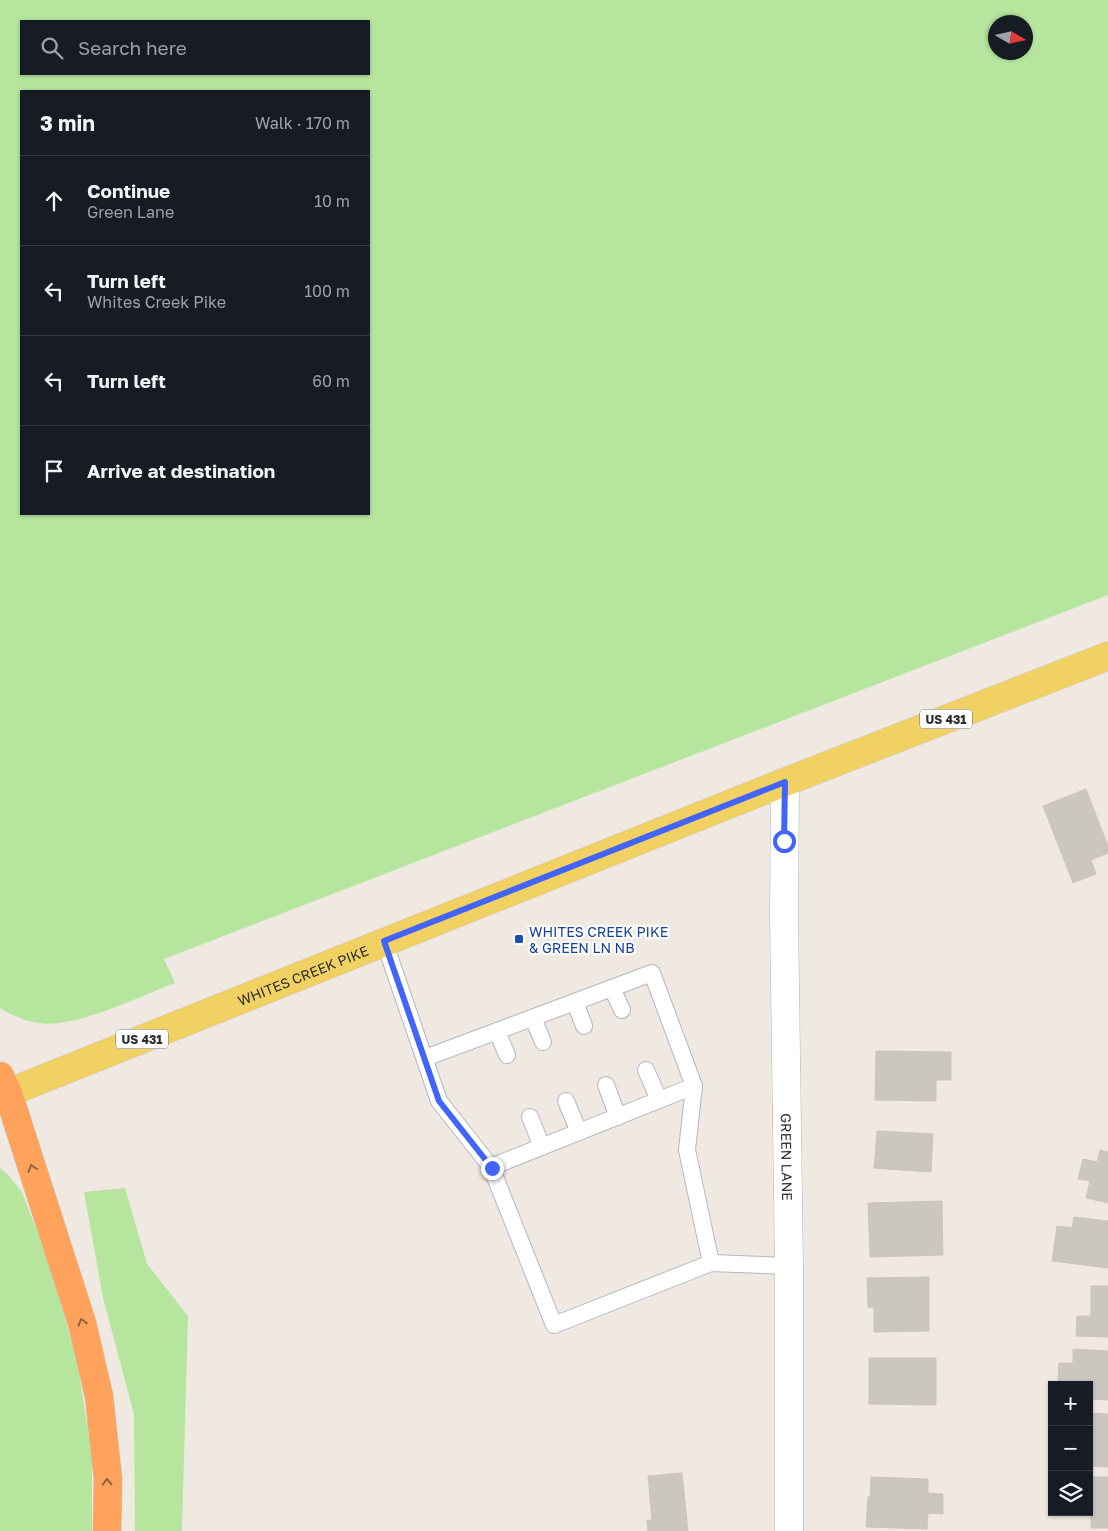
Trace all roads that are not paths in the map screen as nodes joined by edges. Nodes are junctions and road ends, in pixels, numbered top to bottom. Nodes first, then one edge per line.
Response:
1 (1108, 656) edge
2 (785, 782) junction
3 (384, 941) junction
4 (612, 988) junction
5 (575, 1002) junction
6 (622, 1010) dead end
7 (533, 1018) junction
8 (584, 1026) dead end
9 (497, 1031) junction
10 (543, 1042) dead end
11 (507, 1056) dead end
12 (425, 1058) junction
13 (646, 1070) dead end
14 (606, 1085) dead end
15 (694, 1086) junction
16 (3, 1088) edge
17 (659, 1100) junction
18 (566, 1101) dead end
19 (530, 1117) dead end
20 (618, 1117) junction
21 (579, 1132) junction
22 (542, 1147) junction
23 (492, 1168) junction
24 (712, 1263) junction
25 (789, 1266) junction
26 (107, 1531) edge
27 (789, 1531) edge

1 - 2 main road, WHITES CREEK PIKE / US 431
2 - 3 main road, WHITES CREEK PIKE / US 431
2 - 25 street, GREEN LANE
3 - 12 lane
3 - 16 main road, WHITES CREEK PIKE / US 431
4 - 5 lane
4 - 6 lane
4 - 15 lane
5 - 7 lane
5 - 8 lane
7 - 9 lane
7 - 10 lane
9 - 11 lane
9 - 12 lane
12 - 23 lane
13 - 17 lane
14 - 20 lane
15 - 17 lane
15 - 24 lane
26 -> 16 highway
17 - 20 lane
18 - 21 lane
19 - 22 lane
20 - 21 lane
21 - 22 lane
22 - 23 lane
23 - 24 lane
24 - 25 lane
25 - 27 street, GREEN LANE

